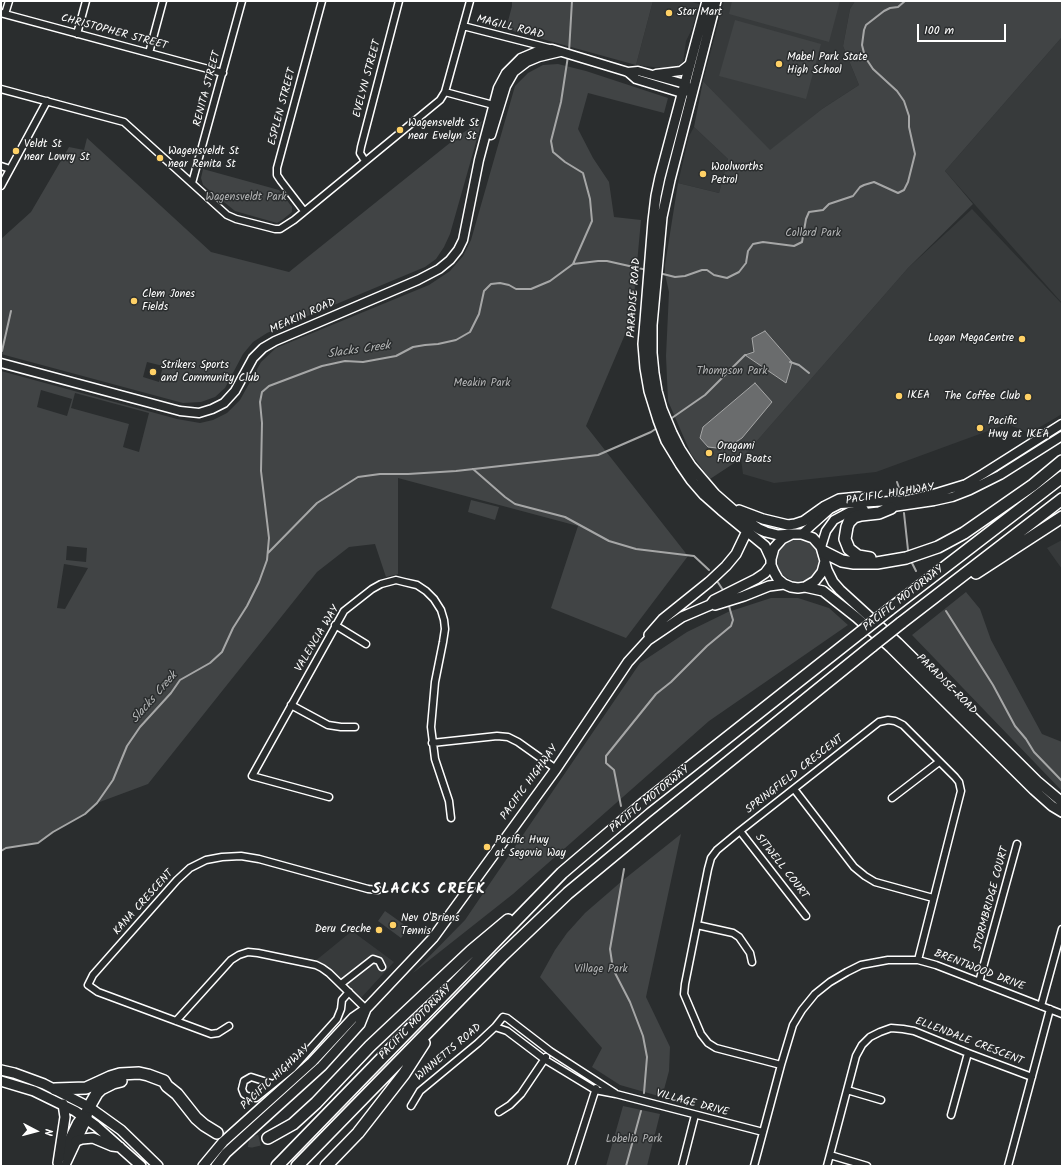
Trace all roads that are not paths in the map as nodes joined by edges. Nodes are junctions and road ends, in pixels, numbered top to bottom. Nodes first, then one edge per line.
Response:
1 (9, 1) edge
2 (86, 1) edge
3 (163, 1) edge
4 (242, 1) edge
5 (322, 1) edge
6 (399, 1) edge
7 (470, 1) edge
8 (707, 1) edge
9 (716, 1) edge
10 (3, 14) edge
11 (463, 26) junction
12 (77, 34) junction
13 (556, 50) junction
14 (149, 53) junction
15 (690, 64) junction
16 (628, 72) junction
17 (223, 73) junction
18 (649, 74) junction
19 (683, 88) junction
20 (1, 89) edge
21 (692, 90) junction
22 (445, 92) junction
23 (47, 101) junction
24 (496, 106) junction
25 (366, 161) junction
26 (1, 166) edge
27 (10, 169) junction
28 (192, 183) junction
29 (1, 186) edge
30 (304, 211) junction
31 (654, 261) junction
32 (1, 363) edge
33 (1062, 424) edge
34 (1062, 436) edge
35 (674, 446) junction
36 (1062, 461) edge
37 (1062, 477) edge
38 (1062, 499) edge
39 (874, 501) junction
40 (725, 503) junction
41 (891, 508) junction
42 (1062, 516) edge
43 (748, 531) junction
44 (797, 534) junction
45 (823, 553) junction
46 (887, 561) junction
47 (771, 562) junction
48 (784, 584) junction
49 (805, 587) junction
50 (710, 605) junction
51 (901, 623) junction
52 (335, 625) junction
53 (648, 640) junction
54 (366, 644) dead end
55 (292, 705) junction
56 (355, 727) dead end
57 (432, 743) junction
58 (940, 762) junction
59 (556, 769) junction
60 (794, 789) junction
61 (329, 797) dead end
62 (892, 798) dead end
63 (1062, 802) edge
64 (1062, 812) edge
65 (451, 818) dead end
66 (740, 831) junction
67 (1017, 844) dead end
68 (562, 873) junction
69 (378, 890) dead end
70 (933, 898) junction
71 (806, 916) dead end
72 (697, 925) junction
73 (1062, 929) edge
74 (918, 960) junction
75 (752, 962) dead end
76 (382, 966) dead end
77 (979, 982) junction
78 (340, 984) junction
79 (349, 992) junction
80 (1041, 1006) junction
81 (366, 1009) junction
82 (1050, 1009) junction
83 (1062, 1014) edge
84 (502, 1017) joint
85 (176, 1021) junction
86 (438, 1022) junction
87 (229, 1026) dead end
88 (496, 1027) junction
89 (550, 1051) junction
90 (968, 1053) junction
91 (544, 1059) junction
92 (781, 1065) junction
93 (1, 1070) edge
94 (1032, 1077) junction
95 (1, 1081) edge
96 (600, 1082) junction
97 (273, 1084) junction
98 (167, 1086) junction
99 (55, 1089) junction
100 (595, 1090) junction
101 (847, 1090) junction
102 (616, 1094) junction
103 (881, 1100) dead end
104 (63, 1104) junction
105 (411, 1106) dead end
106 (499, 1112) dead end
107 (86, 1114) junction
108 (951, 1114) dead end
109 (695, 1115) junction
110 (763, 1132) junction
111 (217, 1133) tunnel mouth
112 (268, 1138) tunnel mouth
113 (76, 1141) junction
114 (120, 1147) junction
115 (830, 1155) junction
116 (60, 1165) edge
117 (141, 1166) edge
118 (159, 1166) edge
119 (203, 1166) edge
120 (216, 1166) edge
121 (277, 1166) edge
122 (297, 1166) edge
123 (326, 1166) edge
124 (571, 1166) edge
125 (682, 1166) edge
126 (754, 1166) edge
127 (827, 1166) edge
128 (867, 1166) edge
129 (1008, 1166) edge

1 - 10 street
2 - 12 street
3 - 14 street
4 - 17 street, RENITA STREET
5 - 30 street, ESPLEN STREET
6 - 25 street, EVELYN STREET
7 - 11 street
8 - 15 main road, PARADISE ROAD
9 - 21 main road, PARADISE ROAD
10 - 12 street, CHRISTOPHER STREET
11 - 13 street, MAGILL ROAD
11 - 22 street
12 - 14 street, CHRISTOPHER STREET
13 - 16 street, MEAKIN ROAD
13 - 24 street, MEAKIN ROAD
14 - 17 street, CHRISTOPHER STREET
15 - 18 street
15 - 19 main road, PARADISE ROAD
16 - 18 street, MEAKIN ROAD
16 - 19 street, MEAKIN ROAD
17 - 28 street, RENITA STREET
18 - 19 street, MEAKIN ROAD
19 - 21 street
19 - 31 main road, PARADISE ROAD
20 - 23 street
21 - 31 main road, PARADISE ROAD
22 - 24 street
22 - 25 street
23 - 27 street
23 - 28 street
24 - 32 street, MEAKIN ROAD
25 - 30 street
26 - 27 street
27 - 29 street
28 - 30 street
31 - 35 main road, PARADISE ROAD
33 - 39 street, PACIFIC HIGHWAY
34 - 41 street, PACIFIC HIGHWAY
35 - 40 main road, PARADISE ROAD
35 - 43 main road, PARADISE ROAD
36 - 46 highway
37 - 68 highway, PACIFIC MOTORWAY, bridge
38 - 51 highway, PACIFIC MOTORWAY
39 - 40 main road
39 - 44 street, PACIFIC HIGHWAY
40 - 44 main road, PARADISE ROAD
41 - 45 street, PACIFIC HIGHWAY
41 - 46 highway
42 - 51 highway
43 - 47 main road, PARADISE ROAD
43 - 53 main road
44 - 45 main road
44 - 47 main road
45 - 46 highway
45 - 49 main road
45 - 63 main road, PARADISE ROAD
47 - 48 main road
47 - 50 main road, PACIFIC HIGHWAY
48 - 49 main road
48 - 50 main road, PACIFIC HIGHWAY
49 - 64 main road, PARADISE ROAD
50 - 53 main road, PACIFIC HIGHWAY
51 - 86 highway, PACIFIC MOTORWAY, bridge
52 - 54 street
52 - 55 street, VALENCIA WAY
52 - 57 street, VALENCIA WAY
53 - 59 main road, PACIFIC HIGHWAY
55 - 56 street
55 - 61 street, VALENCIA WAY
57 - 59 street
57 - 65 street, VALENCIA WAY
58 - 60 street, SPRINGFIELD CRESCENT
58 - 62 street
58 - 70 street, SPRINGFIELD CRESCENT
59 - 81 main road, PACIFIC HIGHWAY
60 - 66 street, SPRINGFIELD CRESCENT
60 - 70 street
66 - 71 street, SITWELL COURT
66 - 72 street, SPRINGFIELD CRESCENT
67 - 77 street, STORMBRIDGE COURT
68 - 112 highway
68 - 121 highway, PACIFIC MOTORWAY
69 - 85 street, KANA CRESCENT
70 - 74 street, SPRINGFIELD CRESCENT
72 - 75 street
72 - 92 street, SPRINGFIELD CRESCENT
73 - 80 street
74 - 77 street, BRENTWOOD DRIVE
74 - 92 street, BRENTWOOD DRIVE
76 - 78 street
77 - 80 street, BRENTWOOD DRIVE
78 - 79 street
78 - 85 street
79 - 81 street
79 - 97 street
80 - 82 street, BRENTWOOD DRIVE
81 - 119 main road, PACIFIC HIGHWAY
81 - 120 main road, PACIFIC HIGHWAY
82 - 83 street, BRENTWOOD DRIVE
82 - 94 street
84 - 88 street, WINNETTS ROAD
84 - 89 street, VILLAGE DRIVE
85 - 87 street, KANA CRESCENT
86 - 122 highway, PACIFIC MOTORWAY
86 - 123 highway
88 - 91 street, VILLAGE DRIVE
88 - 105 street, WINNETTS ROAD
89 - 91 street
89 - 96 street, VILLAGE DRIVE
90 - 94 street, ELLENDALE CRESCENT
90 - 101 street, ELLENDALE CRESCENT
90 - 108 street
91 - 100 street, VILLAGE DRIVE
91 - 106 street
92 - 110 street, BRENTWOOD DRIVE
93 - 99 main road
94 - 129 street
95 - 104 main road
96 - 100 street
96 - 102 street, VILLAGE DRIVE
97 - 97 street
98 - 99 highway
98 - 107 highway
98 - 111 highway
99 - 107 main road
100 - 102 street, VILLAGE DRIVE
100 - 124 street
101 - 103 street
101 - 115 street, ELLENDALE CRESCENT
102 - 109 street, VILLAGE DRIVE
104 - 107 main road
104 - 116 main road
107 - 113 street
107 - 114 main road
107 - 116 street
107 - 118 main road
109 - 110 street, VILLAGE DRIVE
109 - 125 street
110 - 126 street, BRENTWOOD DRIVE
113 - 114 main road
113 - 116 street
114 - 117 main road
115 - 127 street, ELLENDALE CRESCENT
115 - 128 street

